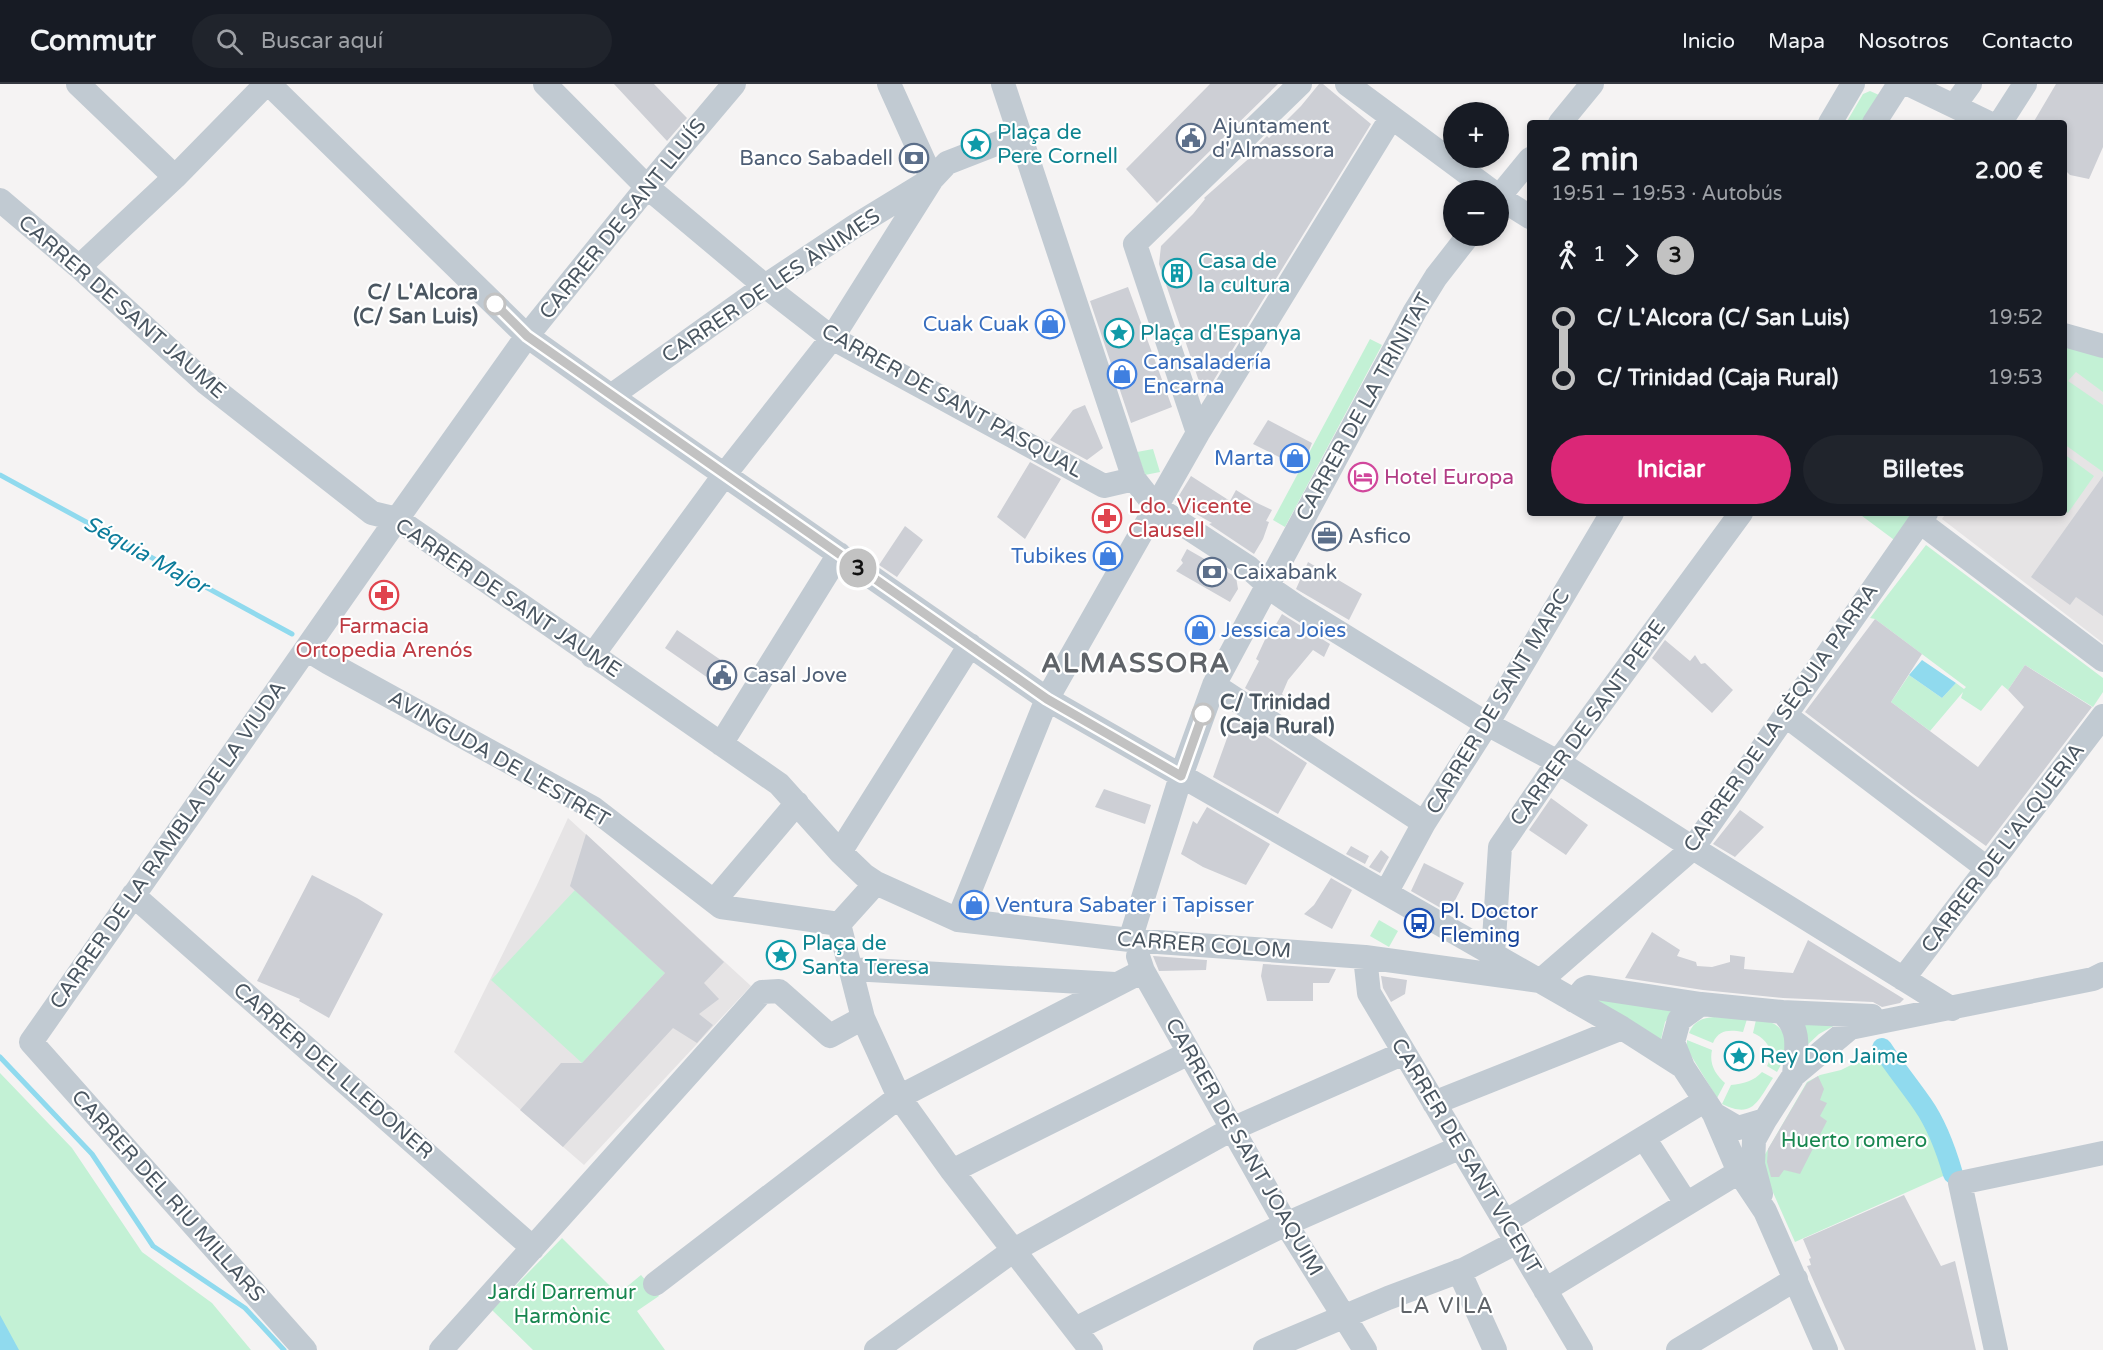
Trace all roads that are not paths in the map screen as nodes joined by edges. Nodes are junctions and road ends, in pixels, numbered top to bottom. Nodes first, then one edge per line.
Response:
1 (78, 84) edge
2 (267, 84) edge
3 (545, 84) edge
4 (734, 84) edge
5 (889, 84) edge
6 (1003, 84) edge
7 (1300, 84) edge
8 (1347, 84) edge
9 (1592, 84) edge
10 (1853, 84) edge
11 (1899, 84) edge
12 (1908, 84) edge
13 (1970, 84) edge
14 (2025, 84) edge
15 (1954, 106) junction
16 (1391, 118) junction
17 (1562, 120) edge
18 (1832, 120) edge
19 (1876, 120) edge
20 (1983, 120) edge
21 (2002, 120) edge
22 (1021, 139) junction
23 (1527, 163) edge
24 (175, 177) junction
25 (932, 179) junction
26 (1476, 180) edge
27 (1509, 185) edge
28 (647, 187) junction
29 (0, 200) edge
30 (1509, 203) edge
31 (1527, 215) edge
32 (1460, 246) edge
33 (79, 267) junction
34 (765, 286) junction
35 (527, 336) junction
36 (2067, 336) edge
37 (832, 338) junction
38 (2103, 346) edge
39 (612, 396) junction
40 (1198, 433) junction
41 (725, 474) junction
42 (1134, 479) junction
43 (1156, 507) junction
44 (1610, 516) edge
45 (1739, 516) edge
46 (397, 519) junction
47 (1918, 524) edge
48 (839, 554) junction
49 (1267, 584) junction
50 (970, 645) junction
51 (306, 649) junction
52 (592, 656) junction
53 (2103, 660) edge
54 (1214, 685) junction
55 (1047, 699) junction
56 (1785, 715) junction
57 (2103, 716) edge
58 (1487, 724) junction
59 (721, 744) junction
60 (1558, 762) junction
61 (1181, 776) junction
62 (796, 803) junction
63 (1424, 823) junction
64 (1693, 848) junction
65 (840, 852) junction
66 (1988, 869) junction
67 (876, 883) junction
68 (1386, 893) junction
69 (133, 895) junction
70 (714, 901) junction
71 (958, 920) junction
72 (839, 924) junction
73 (1130, 940) junction
74 (1493, 954) junction
75 (1365, 957) junction
76 (852, 969) junction
77 (1143, 971) junction
78 (2100, 978) edge
79 (1903, 980) junction
80 (1540, 981) junction
81 (1117, 984) junction
82 (1574, 1001) junction
83 (1701, 1004) junction
84 (1952, 1009) junction
85 (1782, 1012) junction
86 (863, 1018) junction
87 (1902, 1018) junction
88 (1622, 1028) junction
89 (31, 1042) joint
90 (1189, 1053) junction
91 (1404, 1053) junction
92 (1683, 1066) junction
93 (1794, 1075) junction
94 (899, 1097) junction
95 (1434, 1103) junction
96 (1709, 1108) junction
97 (1765, 1120) junction
98 (1232, 1129) junction
99 (1644, 1137) junction
100 (1461, 1147) junction
101 (2103, 1153) edge
102 (952, 1171) junction
103 (1739, 1172) junction
104 (1686, 1203) junction
105 (1765, 1211) junction
106 (1505, 1222) junction
107 (1286, 1224) junction
108 (1517, 1242) junction
109 (533, 1248) junction
110 (1014, 1250) junction
111 (1459, 1271) junction
112 (1796, 1279) junction
113 (655, 1284) dead end
114 (1545, 1290) junction
115 (1344, 1318) junction
116 (1075, 1329) junction
117 (305, 1350) edge
118 (441, 1350) edge
119 (876, 1350) edge
120 (1091, 1350) edge
121 (1265, 1350) edge
122 (1365, 1350) edge
123 (1495, 1350) edge
124 (1581, 1350) edge
125 (1678, 1350) edge
126 (1826, 1350) edge
127 (1996, 1350) edge

1 - 24 street
2 - 24 street
2 - 35 street
3 - 28 street, CARRER DE SANT PASQUAL
4 - 28 street, CARRER DE SANT LLUÍS
5 - 25 street
6 - 22 street
7 - 40 street
8 - 16 street
9 - 17 street
10 - 18 street
11 - 19 street
12 - 15 street
13 - 15 street
14 - 21 street
15 - 20 street
16 - 26 street
16 - 40 street
22 - 25 street
22 - 42 street
23 - 27 street
24 - 33 street
25 - 34 street, CARRER DE LES ÀNIMES
25 - 37 street
28 - 34 street, CARRER DE SANT PASQUAL
28 - 35 street, CARRER DE SANT LLUÍS
29 - 33 street, CARRER DE SANT JAUME
30 - 31 street
32 - 49 street, CARRER DE LA TRINITAT
33 - 46 street, CARRER DE SANT JAUME
34 - 37 street, CARRER DE SANT PASQUAL
34 - 39 street, CARRER DE LES ÀNIMES
35 - 39 street
35 - 46 street, CARRER DE SANT LLUÍS
36 - 38 street
37 - 41 street
37 - 42 street, CARRER DE SANT PASQUAL
39 - 41 street
40 - 43 street
41 - 48 street
41 - 52 street
42 - 43 street
43 - 49 street
43 - 55 street
44 - 58 street, CARRER DE SANT MARC
45 - 60 street, CARRER DE SANT PERE
46 - 51 street, CARRER DE SANT LLUÍS
46 - 52 street, CARRER DE SANT JAUME
47 - 53 street
47 - 56 street, CARRER DE LA SÈQUIA PARRA
48 - 50 street
48 - 59 street
49 - 54 street, CARRER DE LA TRINITAT
49 - 58 street
50 - 55 street
50 - 65 street
51 - 69 street, CARRER DE LA RAMBLA DE LA VIUDA
51 - 70 street, AVINGUDA DE L'ESTRET
52 - 59 street, CARRER DE SANT JAUME
54 - 61 street, CARRER DE LA TRINITAT
54 - 63 street
55 - 61 street
55 - 71 street
56 - 64 street, CARRER DE LA SÈQUIA PARRA
56 - 66 street
57 - 66 street, CARRER DE L'ALQUERIA
58 - 60 street
58 - 63 street, CARRER DE SANT MARC
59 - 62 street, CARRER DE SANT JAUME
60 - 64 street
60 - 74 street, CARRER DE SANT PERE
61 - 68 street
61 - 73 street, CARRER DE LA TRINITAT
62 - 65 street, CARRER DE SANT JAUME
62 - 70 street
63 - 68 street, CARRER DE SANT MARC
64 - 79 street
64 - 80 street, CARRER DE LA SÈQUIA PARRA
65 - 67 street, CARRER DE SANT JAUME
66 - 79 street, CARRER DE L'ALQUERIA
67 - 71 street, CARRER COLOM
67 - 72 street
68 - 74 street
69 - 89 street, CARRER DE LA RAMBLA DE LA VIUDA
69 - 109 street, CARRER DEL LLEDONER
70 - 72 street
71 - 73 street, CARRER COLOM
72 - 76 street
73 - 75 street, CARRER COLOM
73 - 77 street, CARRER DE SANT JOAQUIM
74 - 80 street
75 - 80 street, CARRER COLOM
75 - 91 street, CARRER DE SANT VICENT
76 - 81 street
76 - 86 street
77 - 81 street
77 - 90 street, CARRER DE SANT JOAQUIM
78 - 84 street
79 - 84 street
79 - 87 street
80 - 82 street
81 - 94 street
82 - 83 street
82 - 88 street
83 - 85 street
83 - 92 street
84 - 87 street
85 - 87 street
85 - 93 street
86 - 94 street
86 - 109 street
87 - 93 street
88 - 92 street
88 - 95 street
89 - 117 street, CARRER DEL RIU MILLARS
90 - 98 street, CARRER DE SANT JOAQUIM
90 - 102 street
91 - 95 street, CARRER DE SANT VICENT
91 - 98 street
92 - 96 street
93 - 97 street
94 - 102 street
94 - 113 street
95 - 100 street, CARRER DE SANT VICENT
96 - 97 street
96 - 99 street
96 - 103 street
97 - 105 street
98 - 107 street, CARRER DE SANT JOAQUIM
98 - 110 street
99 - 104 street
99 - 106 street
100 - 106 street, CARRER DE SANT VICENT
100 - 107 street
101 - 127 street
102 - 110 street
103 - 104 street
103 - 105 street
104 - 114 street
105 - 112 street
106 - 108 street, CARRER DE SANT VICENT
107 - 115 street, CARRER DE SANT JOAQUIM
107 - 116 street
108 - 111 street
108 - 114 street, CARRER DE SANT VICENT
109 - 118 street
110 - 116 street
110 - 119 street
111 - 115 street
111 - 123 street
112 - 125 street
112 - 126 street
114 - 124 street, CARRER DE SANT VICENT
115 - 121 street
115 - 122 street, CARRER DE SANT JOAQUIM
116 - 120 street

